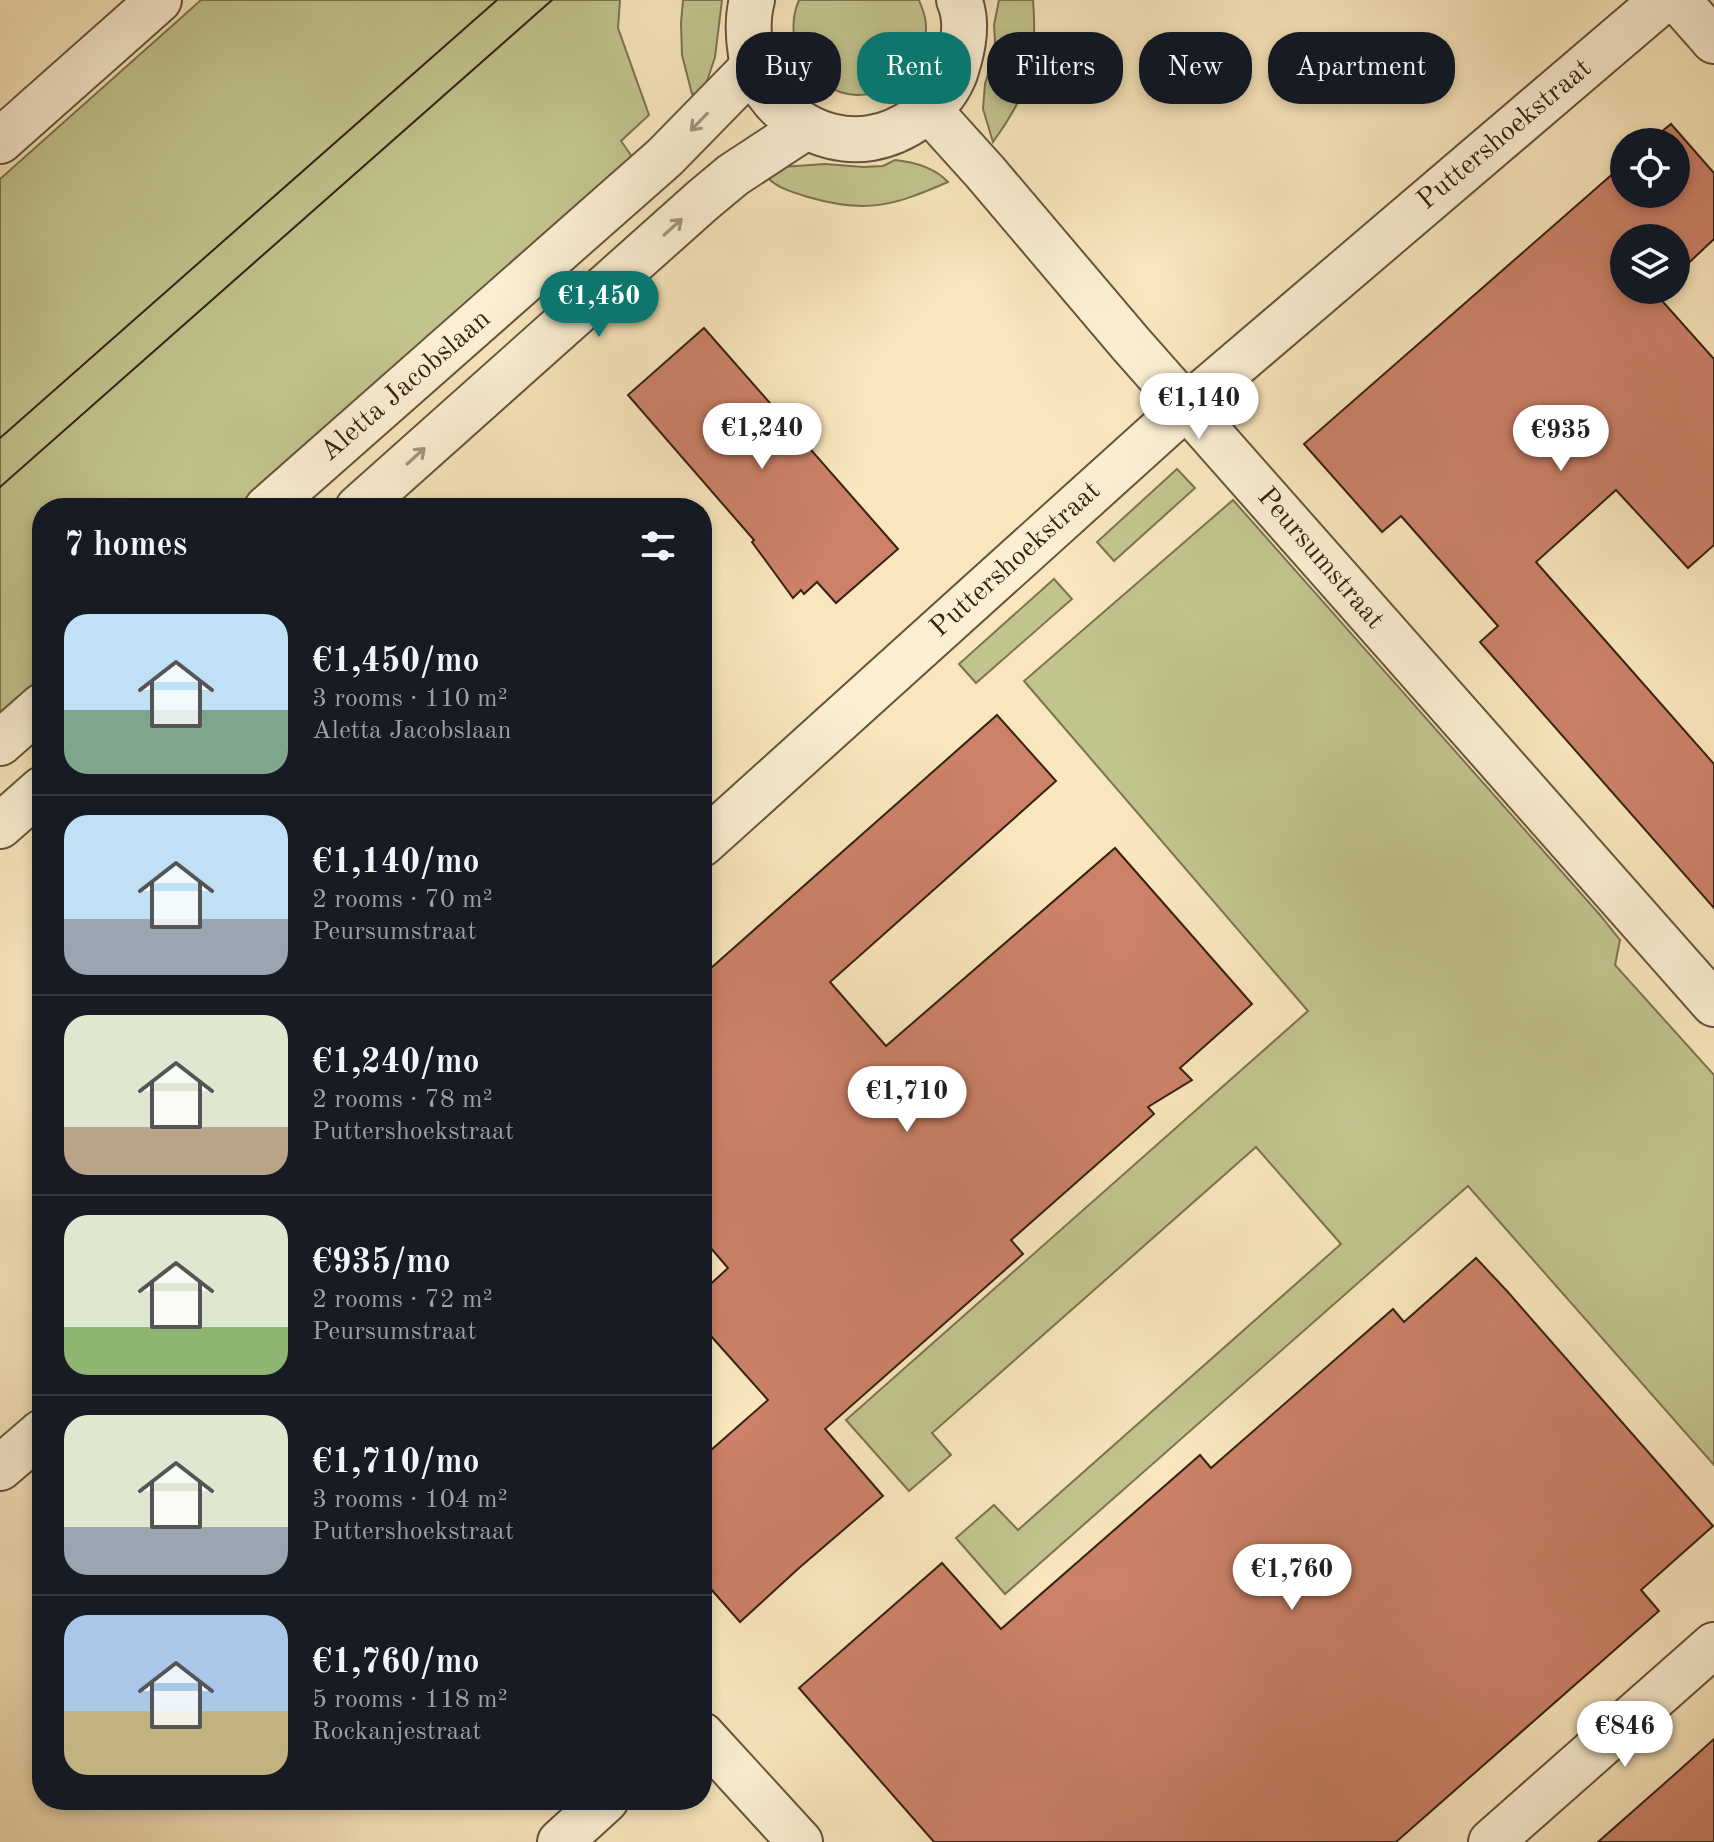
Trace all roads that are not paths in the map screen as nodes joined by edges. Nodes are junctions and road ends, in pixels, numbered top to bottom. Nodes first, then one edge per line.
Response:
1 (159, 0) edge
2 (752, 0) edge
3 (1663, 0) edge
4 (1678, 0) edge
5 (962, 2) edge
6 (748, 32) edge
7 (1714, 41) edge
8 (736, 84) edge
9 (777, 104) edge
10 (929, 110) junction
11 (806, 127) junction
12 (0, 141) edge
13 (1186, 407) junction
14 (278, 498) edge
15 (369, 498) edge
16 (32, 715) edge
17 (0, 743) edge
18 (32, 798) edge
19 (0, 826) edge
20 (712, 835) edge
21 (1714, 1004) edge
22 (32, 1441) edge
23 (0, 1468) edge
24 (1714, 1645) edge
25 (712, 1746) edge
26 (595, 1810) edge
27 (560, 1842) edge
28 (800, 1842) edge
29 (1491, 1842) edge

1 - 12 street
2 - 6 street
3 - 13 street, Puttershoekstraat
4 - 7 street
5 - 10 street
8 -> 14 street, Aletta Jacobslaan
9 - 11 street
10 - 11 street
10 - 13 street, Peursumstraat
15 -> 11 street, Aletta Jacobslaan
13 - 20 street, Puttershoekstraat
13 - 21 street, Peursumstraat
16 - 17 street
18 - 19 street
22 - 23 street
24 - 29 street
25 - 28 street
26 - 27 street

